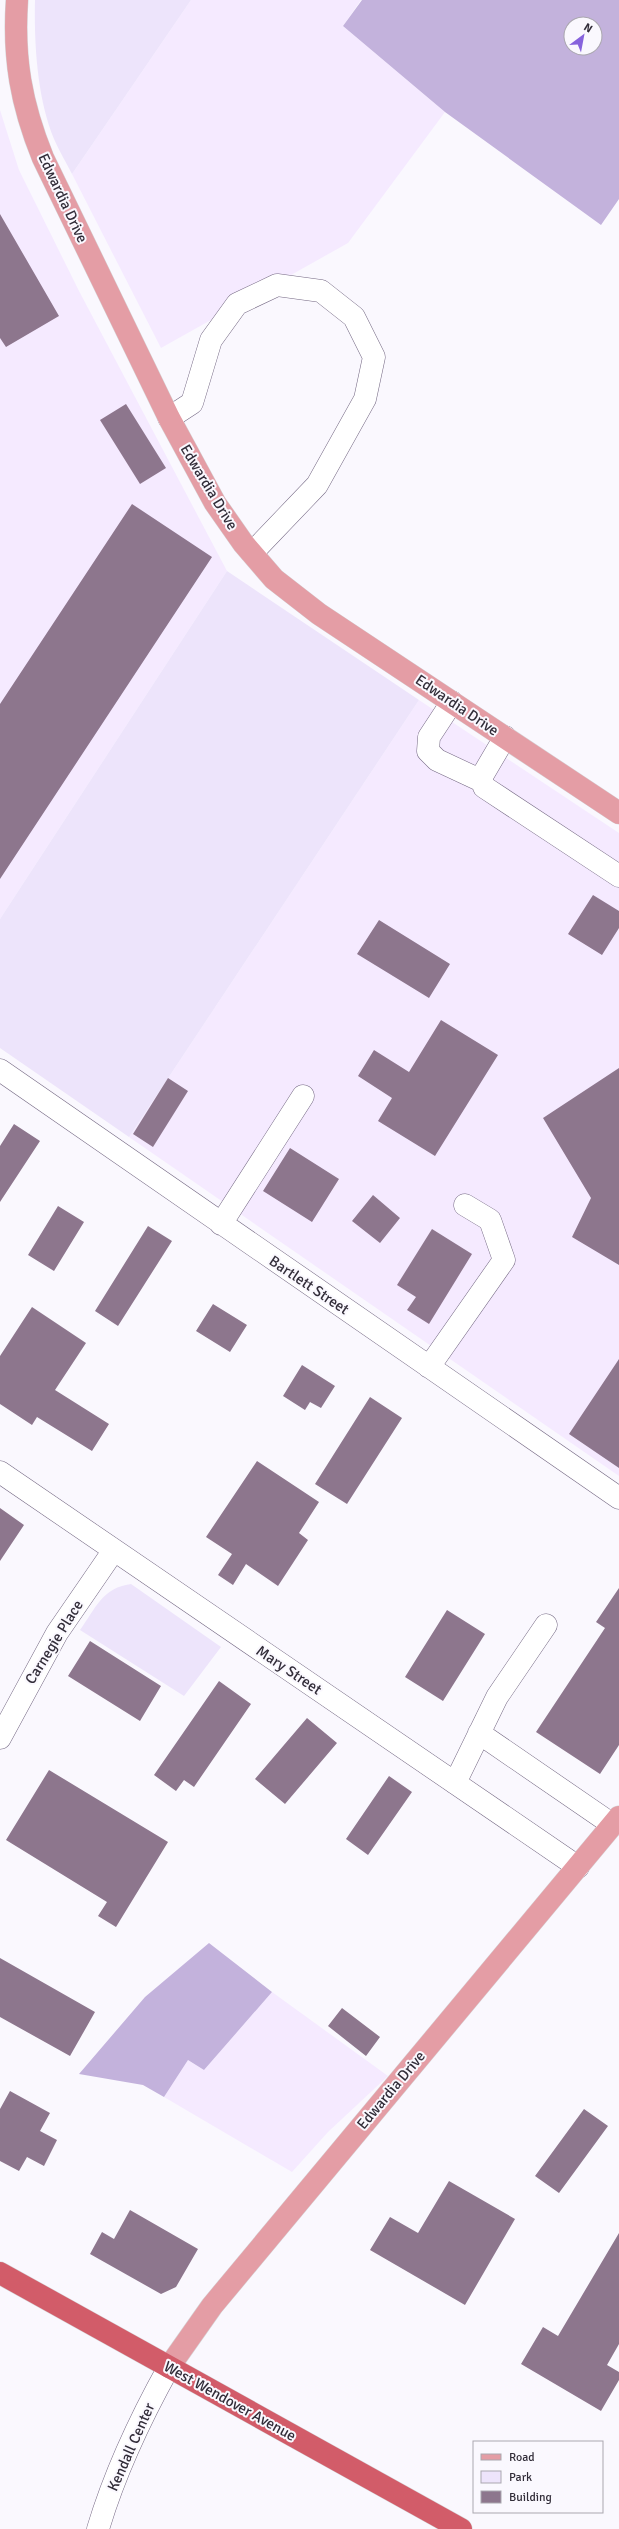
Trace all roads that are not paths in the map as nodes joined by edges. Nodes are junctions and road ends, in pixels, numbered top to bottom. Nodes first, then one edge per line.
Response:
1 (17, 0) edge
2 (169, 418) junction
3 (252, 553) junction
4 (452, 702) junction
5 (505, 737) junction
6 (482, 781) junction
7 (619, 813) edge
8 (619, 876) edge
9 (0, 1070) edge
10 (303, 1096) dead end
11 (465, 1205) dead end
12 (221, 1224) junction
13 (429, 1367) junction
14 (0, 1472) edge
15 (619, 1498) edge
16 (114, 1550) junction
17 (546, 1625) dead end
18 (479, 1733) junction
19 (0, 1738) edge
20 (455, 1783) junction
21 (616, 1821) edge
22 (578, 1867) junction
23 (0, 2273) edge
24 (169, 2368) junction
25 (98, 2529) edge
26 (461, 2529) edge

1 - 2 main road, Edwardia Drive
2 - 3 main road, Edwardia Drive
2 - 3 street
3 - 4 main road, Edwardia Drive
4 - 5 main road, Edwardia Drive
4 - 6 street
5 - 6 street
5 - 7 main road, Edwardia Drive
6 - 8 street
9 - 12 street, Bartlett Street
10 - 12 street
11 - 13 street
12 - 13 street, Bartlett Street
13 - 15 street, Bartlett Street
14 - 16 street, Mary Street
16 - 19 street, Carnegie Place
16 - 20 street, Mary Street
17 - 18 street
18 - 20 street
18 - 21 street
20 - 22 street, Mary Street
21 - 22 main road, Edwardia Drive
22 - 24 main road, Edwardia Drive
23 - 24 highway, West Wendover Avenue
24 - 25 street, Kendall Center
24 - 26 highway, West Wendover Avenue

